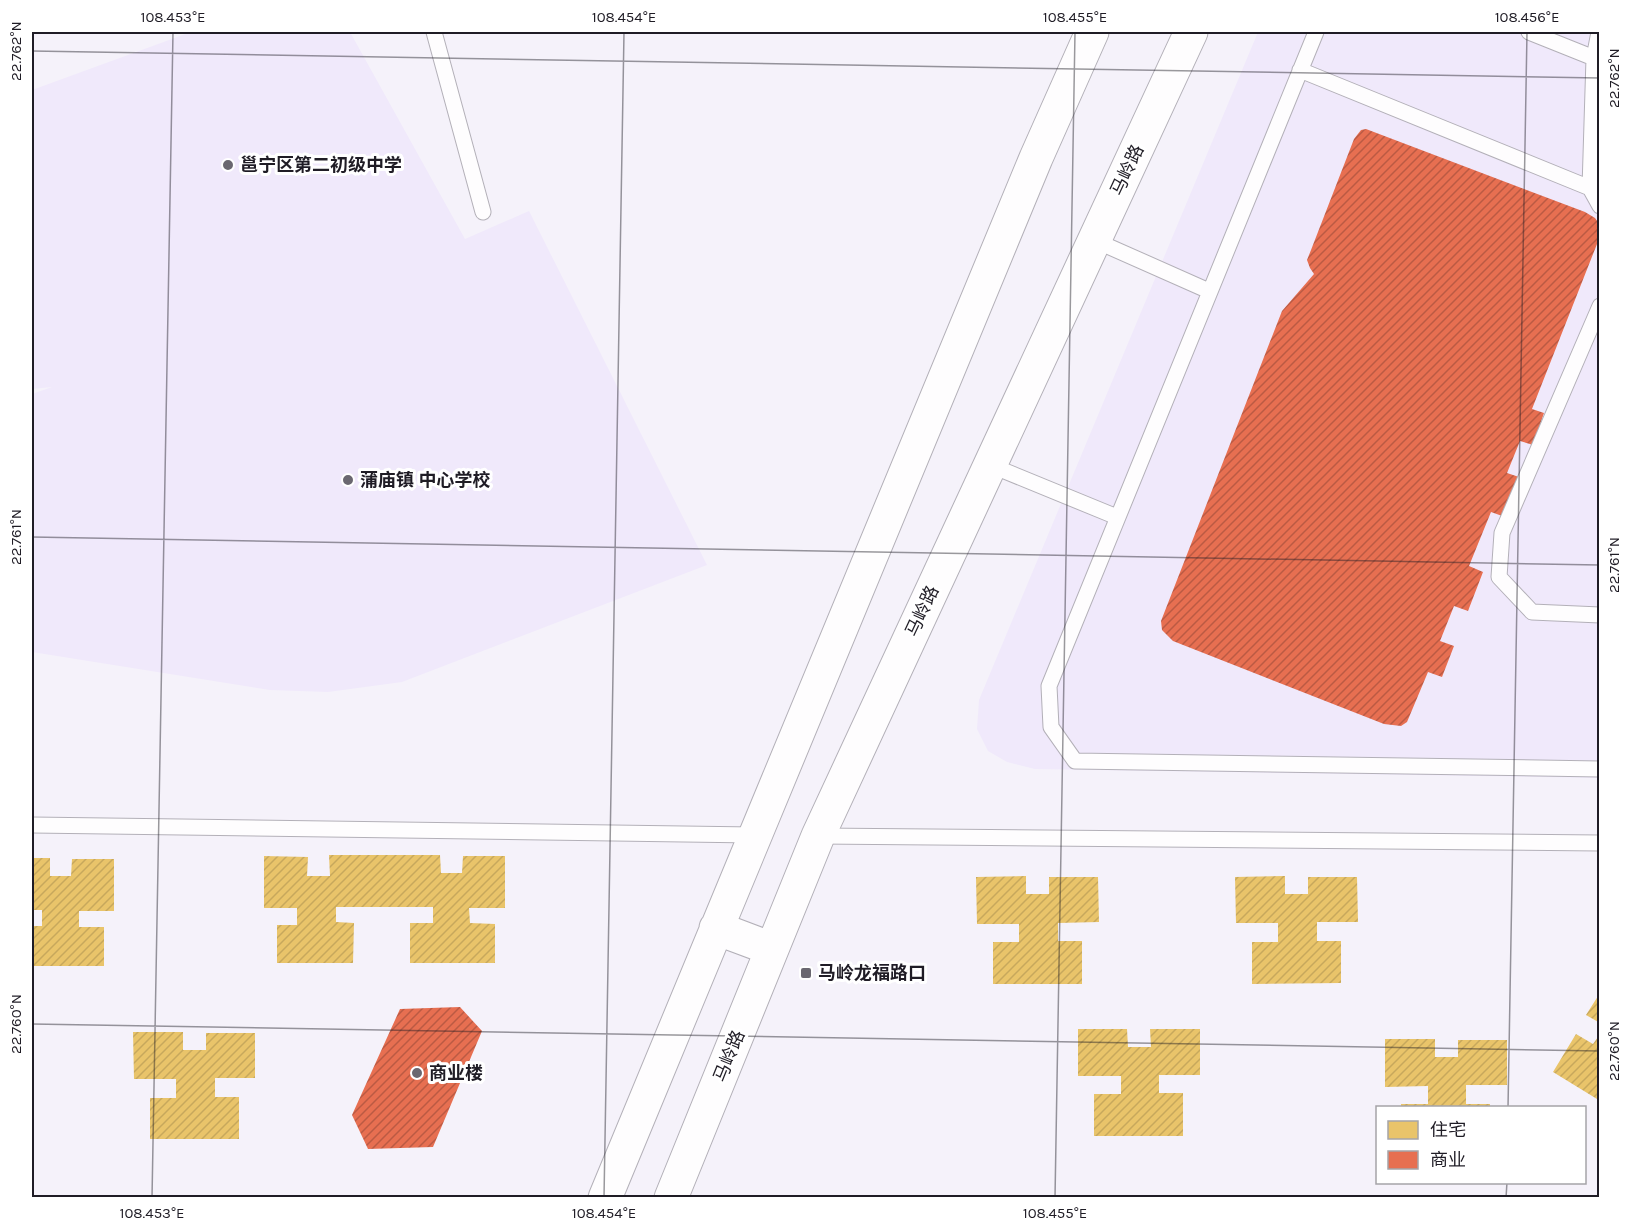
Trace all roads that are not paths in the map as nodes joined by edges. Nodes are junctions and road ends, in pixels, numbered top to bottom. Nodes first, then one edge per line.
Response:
1 (434, 32) edge
2 (1092, 32) edge
3 (1191, 32) edge
4 (1316, 32) edge
5 (1529, 32) edge
6 (1599, 32) edge
7 (1594, 58) junction
8 (1300, 70) junction
9 (1590, 188) junction
10 (1599, 206) edge
11 (483, 212) dead end
12 (1094, 240) junction
13 (1209, 291) junction
14 (1599, 306) edge
15 (990, 465) junction
16 (1118, 517) junction
17 (1599, 615) edge
18 (1599, 769) edge
19 (32, 825) edge
20 (754, 835) junction
21 (818, 836) junction
22 (1599, 843) edge
23 (716, 928) junction
24 (772, 949) junction
25 (605, 1197) edge
26 (671, 1197) edge

1 - 11 lane
2 - 20 street
3 - 12 street, 马岭路
4 - 8 lane
5 - 7 lane
6 - 7 lane
7 - 9 lane
8 - 9 lane
8 - 13 lane
9 - 10 lane
12 - 13 lane
12 - 15 street, 马岭路
13 - 16 lane
14 - 17 lane
15 - 16 lane
15 - 21 street, 马岭路
16 - 18 lane
19 - 20 lane
20 - 23 street
21 - 22 lane
21 - 24 street, 马岭路
23 - 24 street
23 - 25 street
24 - 26 street, 马岭路

